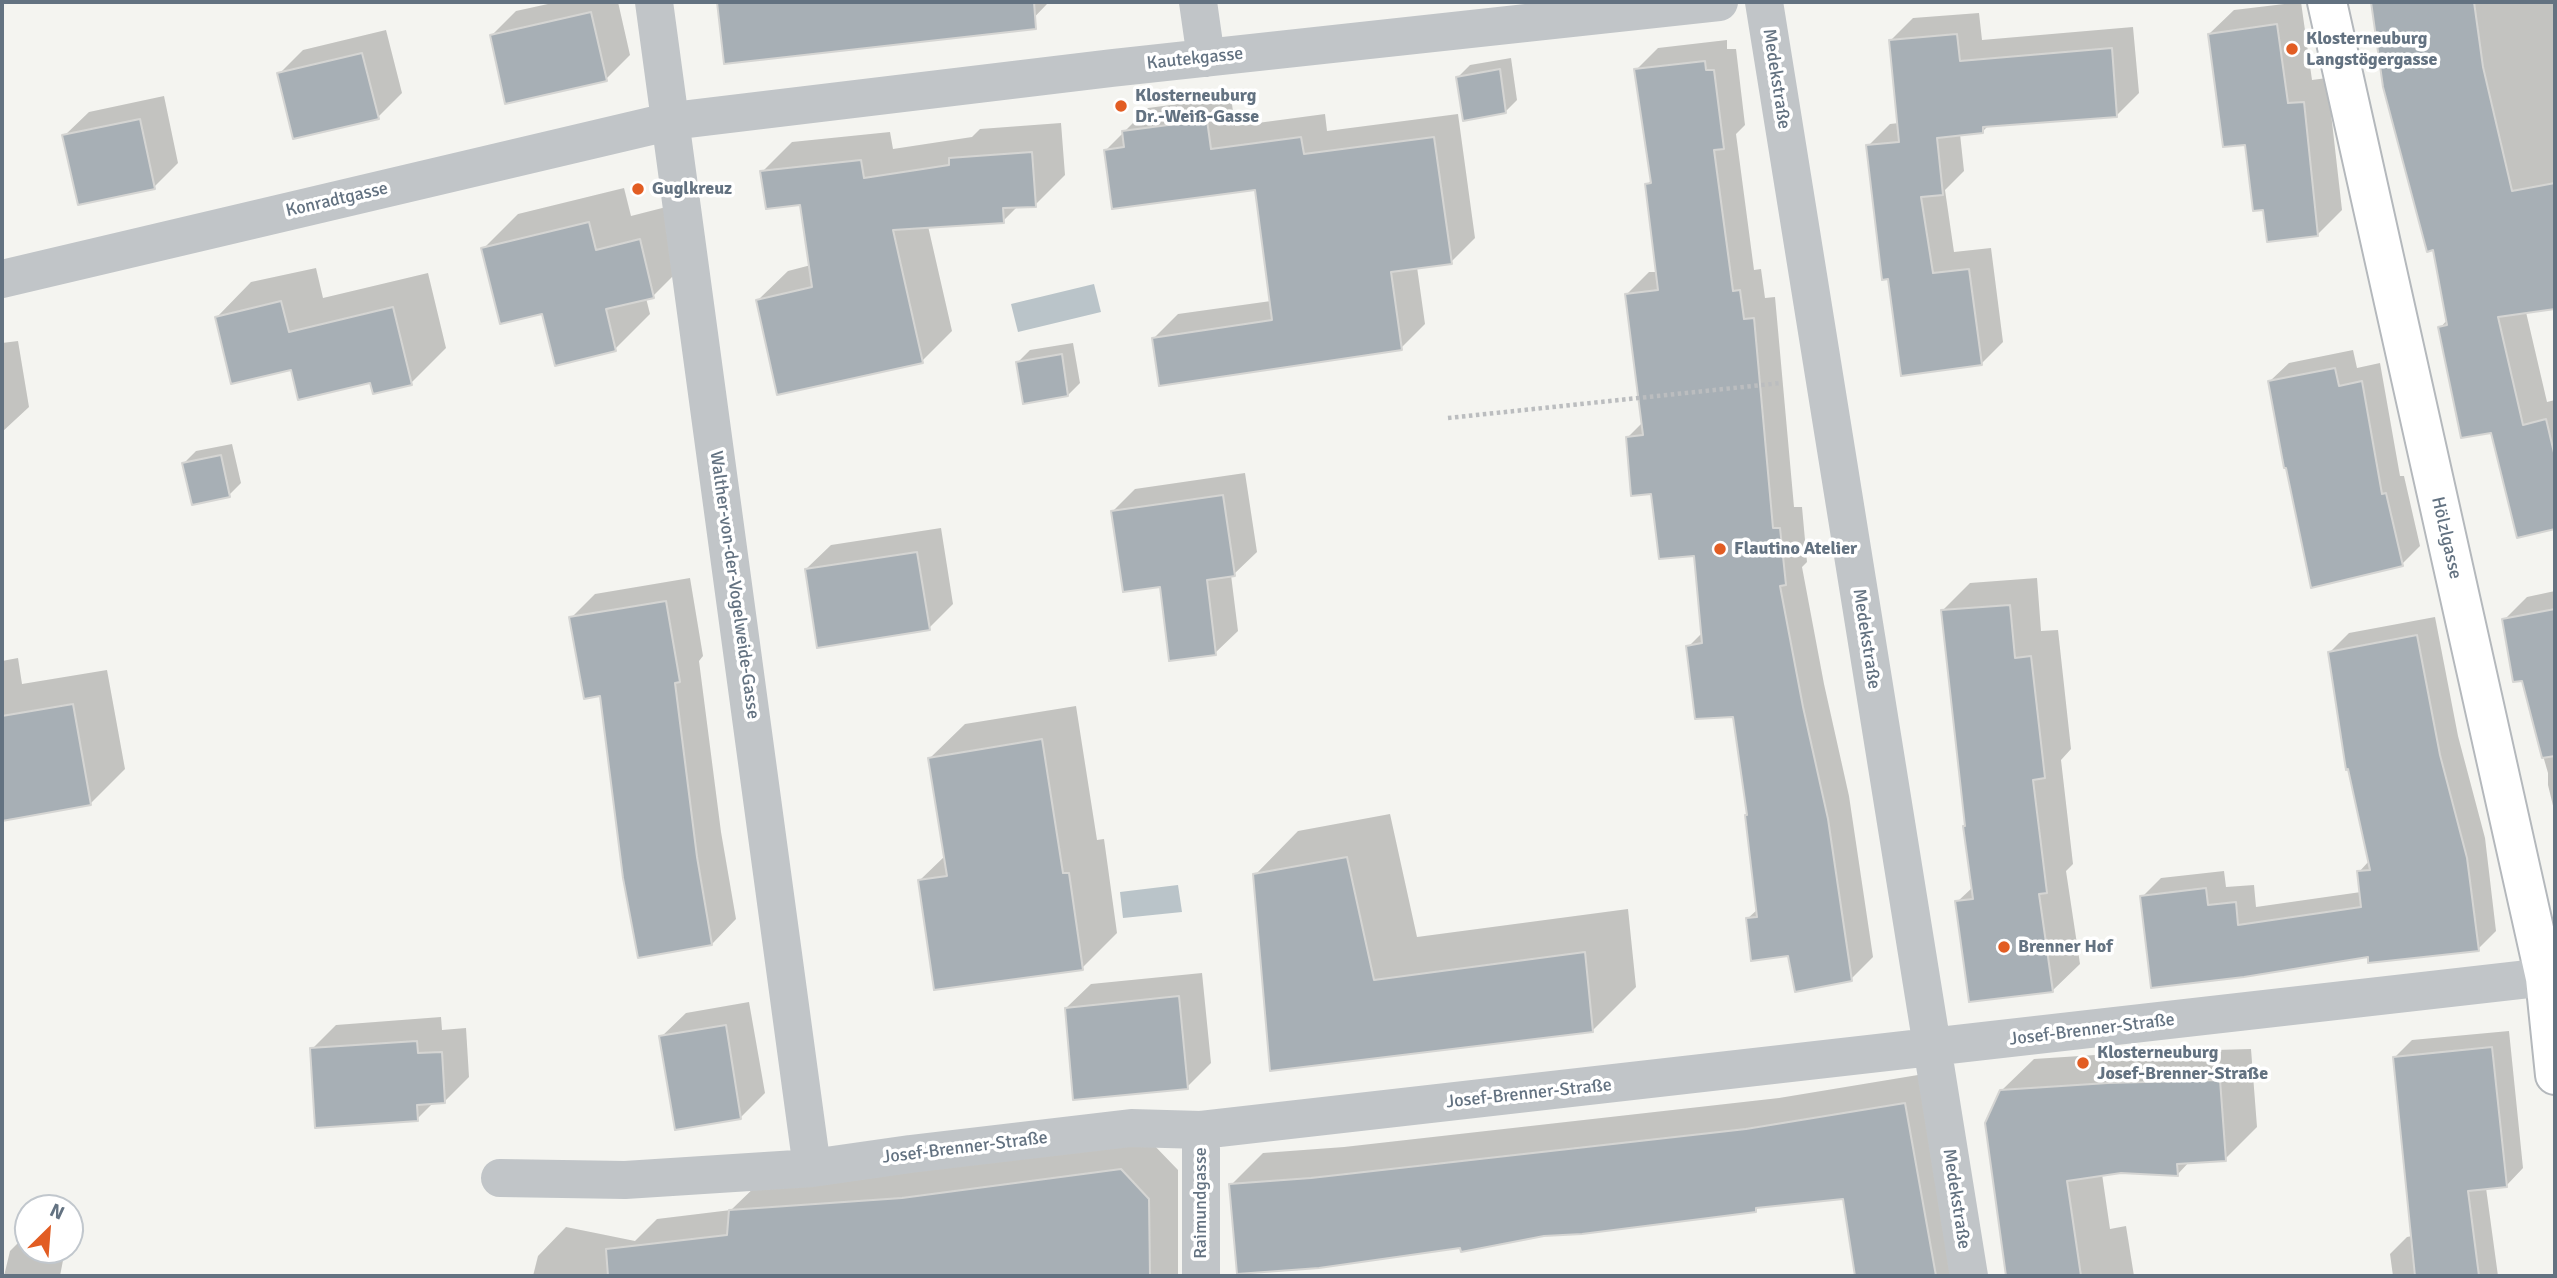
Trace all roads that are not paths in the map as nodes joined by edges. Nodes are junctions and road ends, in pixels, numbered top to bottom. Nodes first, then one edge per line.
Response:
1 (654, 2) edge
2 (1198, 2) edge
3 (1719, 2) edge
4 (1764, 2) edge
5 (2327, 2) edge
6 (1206, 58) junction
7 (671, 121) junction
8 (2, 279) edge
9 (2550, 977) edge
10 (1931, 1049) junction
11 (2555, 1075) edge
12 (1201, 1130) junction
13 (812, 1168) junction
14 (500, 1178) dead end
15 (1201, 1276) edge
16 (1969, 1276) edge

1 - 7 street, Walther-von-der-Vogelweide-Gasse
2 - 6 street
3 - 6 street, Kautekgasse
4 - 10 street, Medekstraße
5 - 9 main road, Hölzlgasse
6 - 7 street, Kautekgasse
7 - 8 street, Konradtgasse
7 - 13 street, Walther-von-der-Vogelweide-Gasse
9 - 10 street, Josef-Brenner-Straße
9 - 11 main road, Hölzlgasse
10 - 12 street, Josef-Brenner-Straße
10 - 16 street, Medekstraße
12 - 13 street, Josef-Brenner-Straße
12 - 15 street, Raimundgasse
13 - 14 street, Josef-Brenner-Straße

